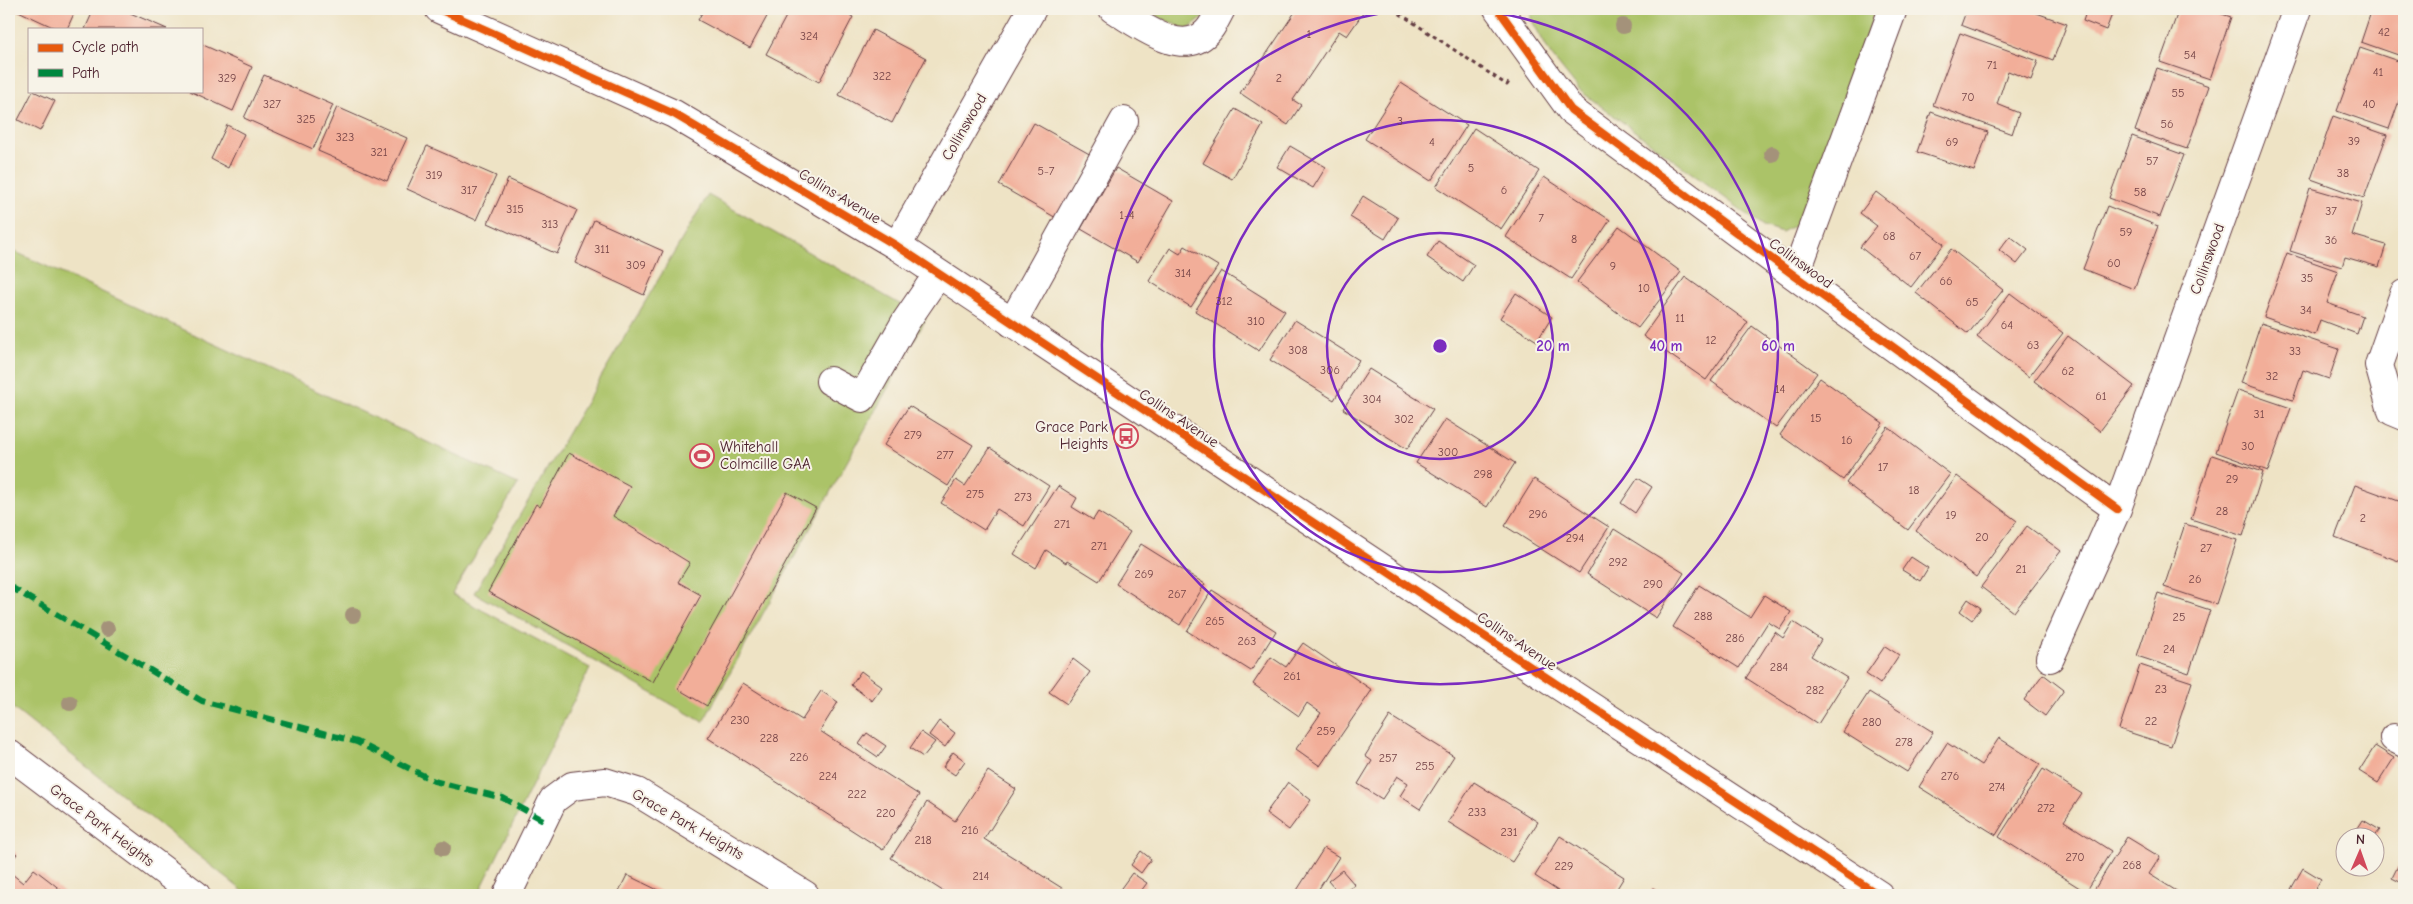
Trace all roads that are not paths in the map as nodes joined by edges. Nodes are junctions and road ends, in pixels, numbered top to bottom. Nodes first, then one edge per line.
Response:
1 (1032, 9) edge
2 (1113, 9) edge
3 (1221, 9) edge
4 (1498, 9) edge
5 (1893, 9) edge
6 (2297, 9) edge
7 (449, 11) edge
8 (1124, 121) dead end
9 (897, 246) junction
10 (938, 274) junction
11 (1795, 276) junction
12 (2404, 294) edge
13 (1012, 323) junction
14 (830, 381) dead end
15 (2398, 414) edge
16 (2117, 509) junction
17 (2050, 658) dead end
18 (9, 754) edge
19 (196, 895) edge
20 (507, 895) edge
21 (805, 895) edge
22 (1879, 895) edge

1 - 9 street, Collinswood
2 - 3 street
4 - 11 street, Collinswood
5 - 11 street, Collinswood
6 - 16 street, Collinswood
7 - 9 street, Collins Avenue
8 - 13 street
9 - 10 street, Collins Avenue
10 - 13 street, Collins Avenue
10 - 14 street
11 - 16 street, Collinswood
12 - 15 street
13 - 22 street, Collins Avenue
16 - 17 street, Collinswood
18 - 19 street, Grace Park Heights
20 - 21 street, Grace Park Heights

